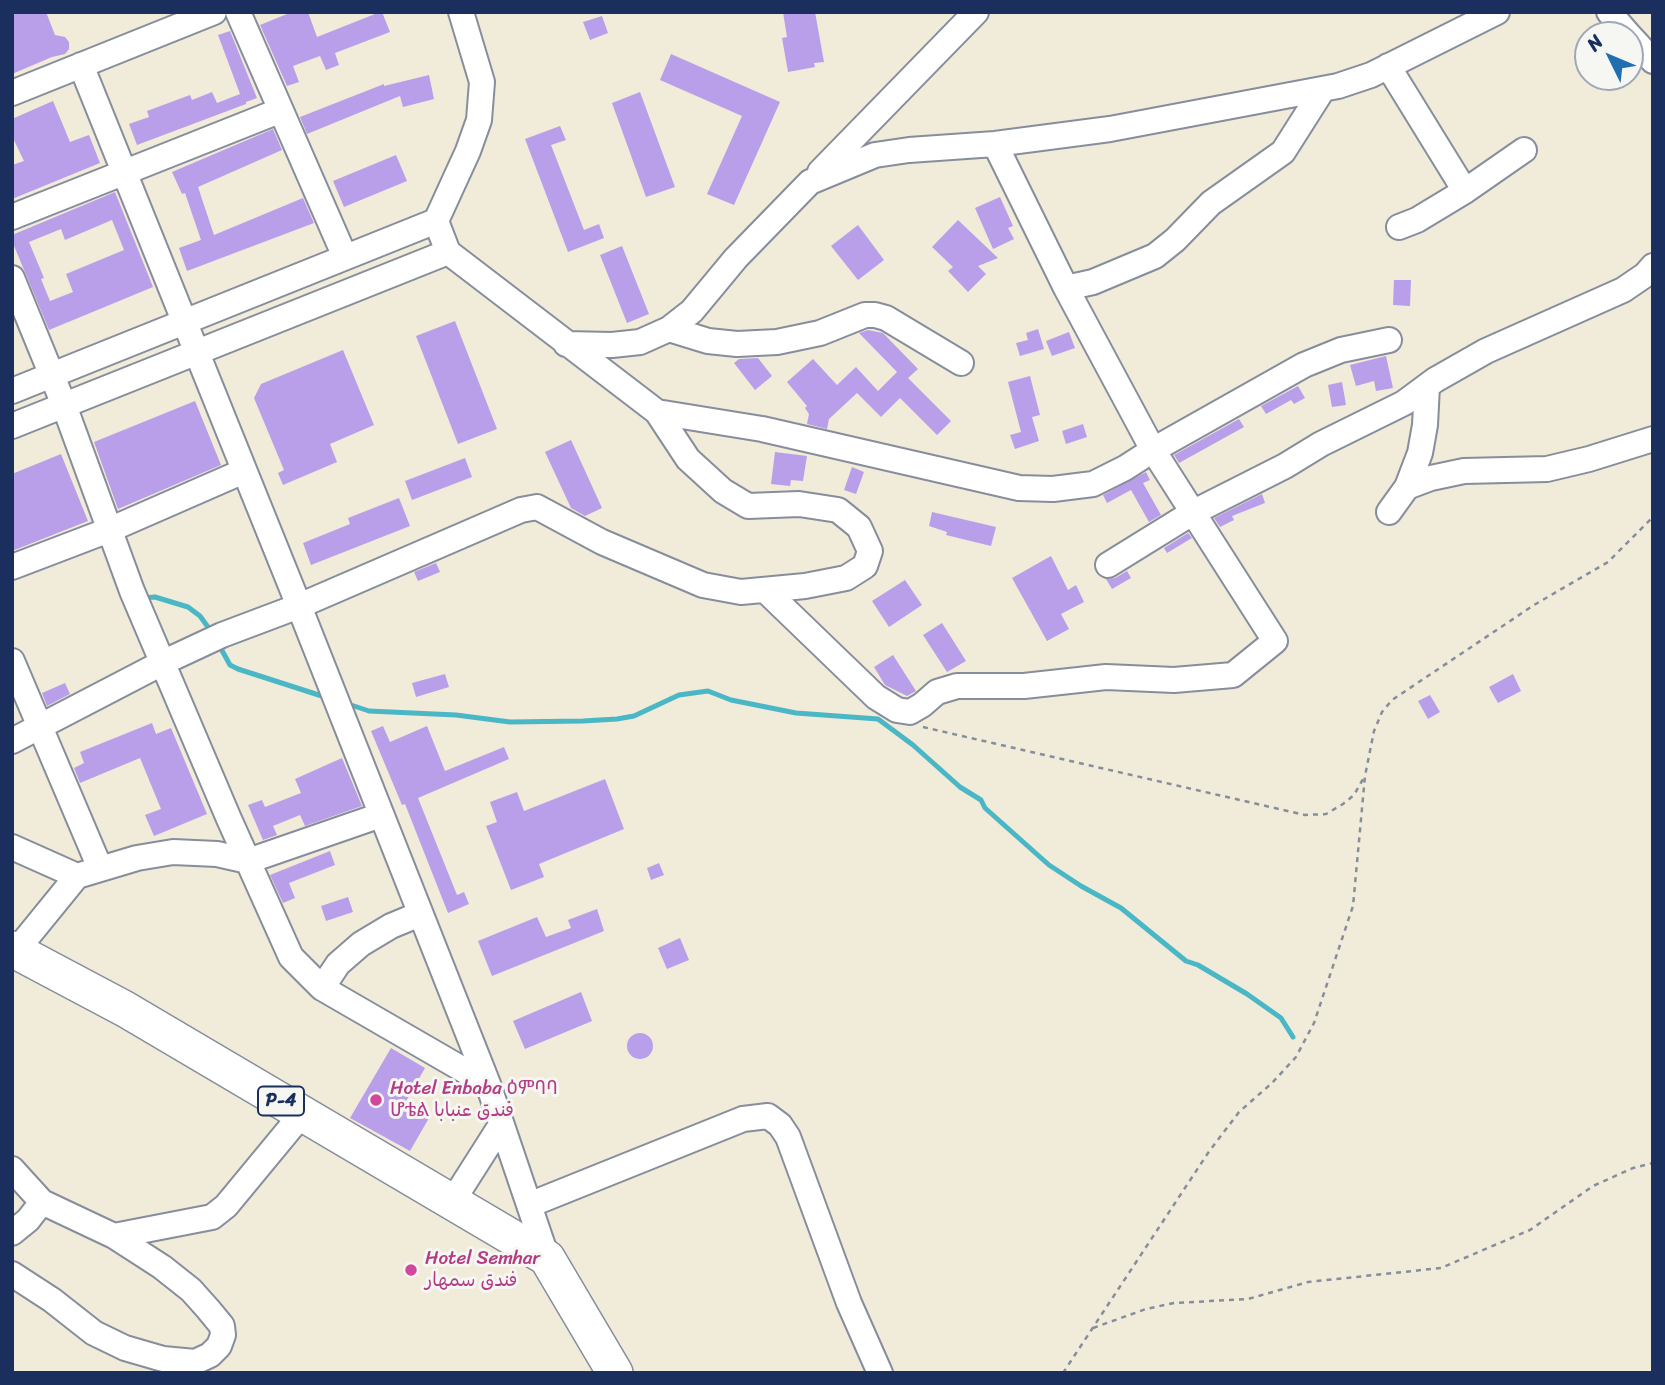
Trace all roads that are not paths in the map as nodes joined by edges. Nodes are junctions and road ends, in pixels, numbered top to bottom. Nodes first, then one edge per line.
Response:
1 (214, 12) edge
2 (238, 12) edge
3 (461, 12) edge
4 (976, 12) edge
5 (1471, 12) edge
6 (1497, 12) edge
7 (1456, 33) junction
8 (81, 65) junction
9 (1388, 66) junction
10 (1323, 89) junction
11 (12, 93) edge
12 (279, 111) junction
13 (995, 144) junction
14 (1524, 150) dead end
15 (124, 173) junction
16 (810, 182) junction
17 (1465, 191) junction
18 (12, 217) edge
19 (436, 221) junction
20 (1399, 227) dead end
21 (448, 252) junction
22 (345, 257) junction
23 (1653, 266) edge
24 (12, 278) edge
25 (1066, 288) junction
26 (184, 322) junction
27 (669, 329) junction
28 (1389, 340) dead end
29 (566, 344) junction
30 (196, 353) junction
31 (961, 363) dead end
32 (51, 374) junction
33 (1427, 386) junction
34 (12, 391) edge
35 (64, 405) junction
36 (657, 412) junction
37 (12, 426) edge
38 (1653, 439) edge
39 (1153, 450) junction
40 (244, 471) junction
41 (1407, 487) junction
42 (1389, 512) dead end
43 (1192, 513) junction
44 (109, 530) junction
45 (1108, 565) dead end
46 (12, 567) edge
47 (765, 590) junction
48 (299, 606) junction
49 (12, 661) edge
50 (162, 663) junction
51 (40, 727) junction
52 (12, 741) edge
53 (381, 815) junction
54 (12, 847) edge
55 (248, 861) junction
56 (88, 872) junction
57 (421, 914) junction
58 (14, 950) edge
59 (322, 988) junction
60 (488, 1084) junction
61 (302, 1114) junction
62 (501, 1125) junction
63 (12, 1169) edge
64 (42, 1202) junction
65 (452, 1202) junction
66 (528, 1205) junction
67 (12, 1233) edge
68 (114, 1236) junction
69 (547, 1258) junction
70 (12, 1274) edge
71 (615, 1373) edge
72 (880, 1373) edge

1 - 8 street
2 - 12 street
3 - 19 street
4 - 16 street
5 - 7 street
6 - 7 street
7 - 9 street
8 - 11 street
8 - 15 street
9 - 10 street
9 - 17 street
10 - 13 street
10 - 25 street
12 - 15 street
12 - 22 street
13 - 16 street
13 - 25 street
14 - 17 street
15 - 18 street
15 - 26 street
16 - 27 street
17 - 20 street
19 - 21 street
19 - 22 street
21 - 29 street
21 - 30 street
22 - 26 street
23 - 33 street
24 - 32 street
25 - 39 street
26 - 30 street
26 - 32 street
27 - 29 street
27 - 31 street
28 - 39 street
29 - 36 street
30 - 35 street
30 - 40 street
32 - 34 street
32 - 35 street
33 - 41 street
33 - 43 street
35 - 37 street
35 - 44 street
36 - 39 street
36 - 47 street
38 - 41 street
39 - 43 street
40 - 44 street
40 - 48 street
41 - 42 street
43 - 45 street
43 - 47 street
44 - 46 street
44 - 50 street
47 - 48 street
48 - 50 street
48 - 53 street
49 - 51 street
50 - 51 street
50 - 55 street
51 - 52 street
51 - 56 street
53 - 55 street
53 - 57 street
54 - 56 street
55 - 56 street
55 - 59 street
56 - 58 street
57 - 59 street
57 - 60 street
58 - 61 highway, P-4
59 - 60 street
60 - 62 street
61 - 65 highway, P-4
61 - 68 street
62 - 65 street
62 - 66 street
63 - 64 street
64 - 67 street
64 - 68 street
65 - 69 highway, P-4
66 - 69 street
66 - 72 street
68 - 70 street
69 - 71 highway, P-4

